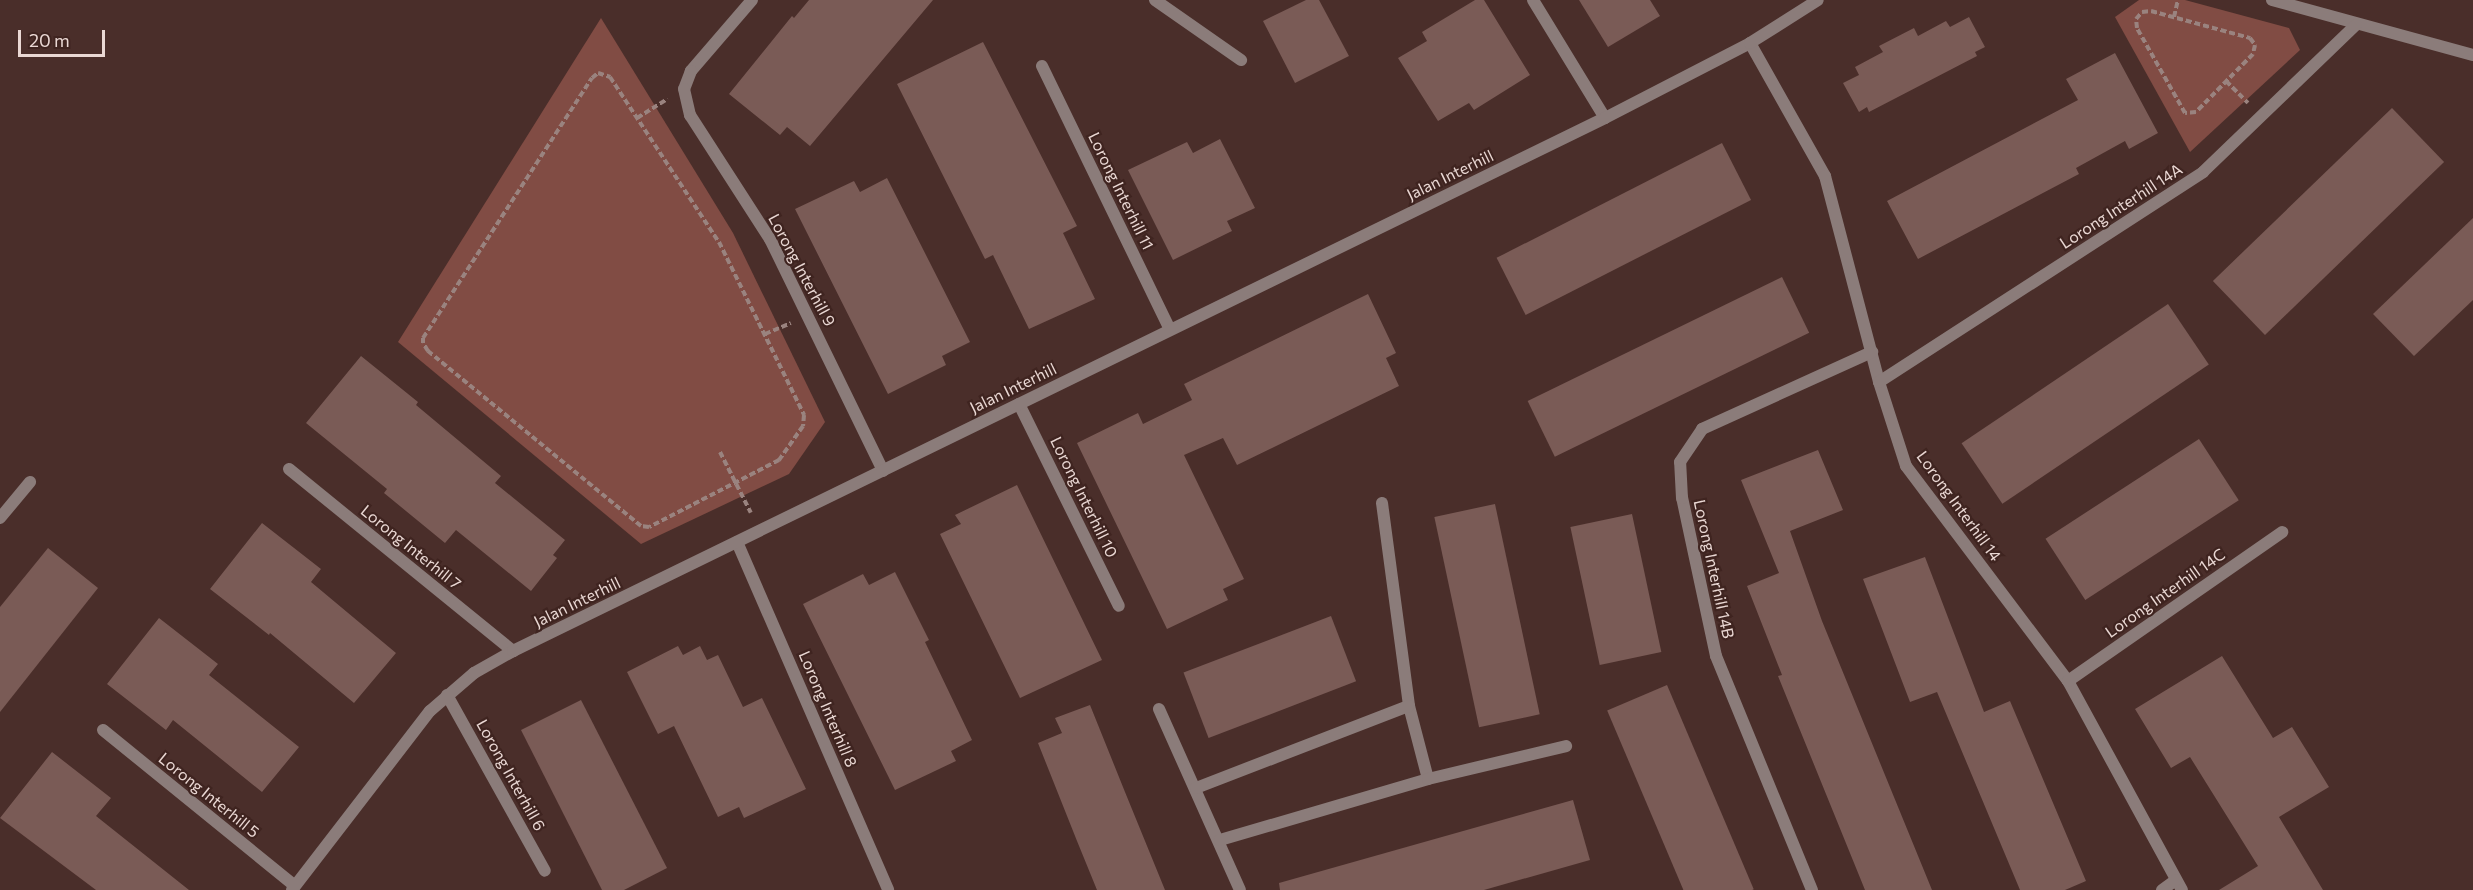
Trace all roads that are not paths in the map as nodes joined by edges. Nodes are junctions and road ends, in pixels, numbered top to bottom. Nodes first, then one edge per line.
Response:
1 (752, 0) edge
2 (1155, 0) edge
3 (1533, 0) edge
4 (1818, 0) edge
5 (2272, 0) edge
6 (2356, 25) junction
7 (1750, 43) junction
8 (2473, 55) edge
9 (1241, 60) dead end
10 (1042, 66) dead end
11 (1605, 118) junction
12 (1170, 330) junction
13 (1872, 352) junction
14 (1879, 382) junction
15 (1019, 404) junction
16 (289, 469) dead end
17 (884, 471) junction
18 (30, 482) dead end
19 (1382, 503) dead end
20 (0, 518) edge
21 (2282, 532) dead end
22 (737, 542) junction
23 (1119, 606) dead end
24 (513, 651) junction
25 (2068, 681) junction
26 (447, 695) junction
27 (1409, 706) junction
28 (1159, 709) dead end
29 (103, 730) dead end
30 (1566, 746) dead end
31 (1428, 779) junction
32 (1196, 788) junction
33 (1220, 840) junction
34 (545, 871) dead end
35 (2179, 885) edge
36 (294, 888) edge
37 (888, 890) edge
38 (1240, 890) edge
39 (1812, 890) edge
40 (2162, 890) edge

1 - 17 street, Lorong Interhill 9
2 - 9 street
3 - 11 street
4 - 7 street, Jalan Interhill
5 - 6 street
6 - 8 street
6 - 14 street, Lorong Interhill 14A
7 - 11 street, Jalan Interhill
7 - 13 street, Lorong Interhill 14
10 - 12 street, Lorong Interhill 11
11 - 12 street, Jalan Interhill
12 - 15 street, Jalan Interhill
13 - 14 street, Lorong Interhill 14
13 - 39 street, Lorong Interhill 14B
14 - 25 street, Lorong Interhill 14
15 - 17 street, Jalan Interhill
15 - 23 street, Lorong Interhill 10
16 - 24 street, Lorong Interhill 7
17 - 22 street, Jalan Interhill
18 - 20 street
19 - 27 street
21 - 25 street, Lorong Interhill 14C
22 - 24 street, Jalan Interhill
22 - 37 street, Lorong Interhill 8
24 - 26 street, Jalan Interhill
25 - 35 street, Lorong Interhill 14
26 - 34 street, Lorong Interhill 6
26 - 36 street, Jalan Interhill
27 - 31 street
27 - 32 street
28 - 32 street
29 - 36 street, Lorong Interhill 5
30 - 31 street
31 - 33 street
32 - 33 street
33 - 38 street
35 - 40 street

